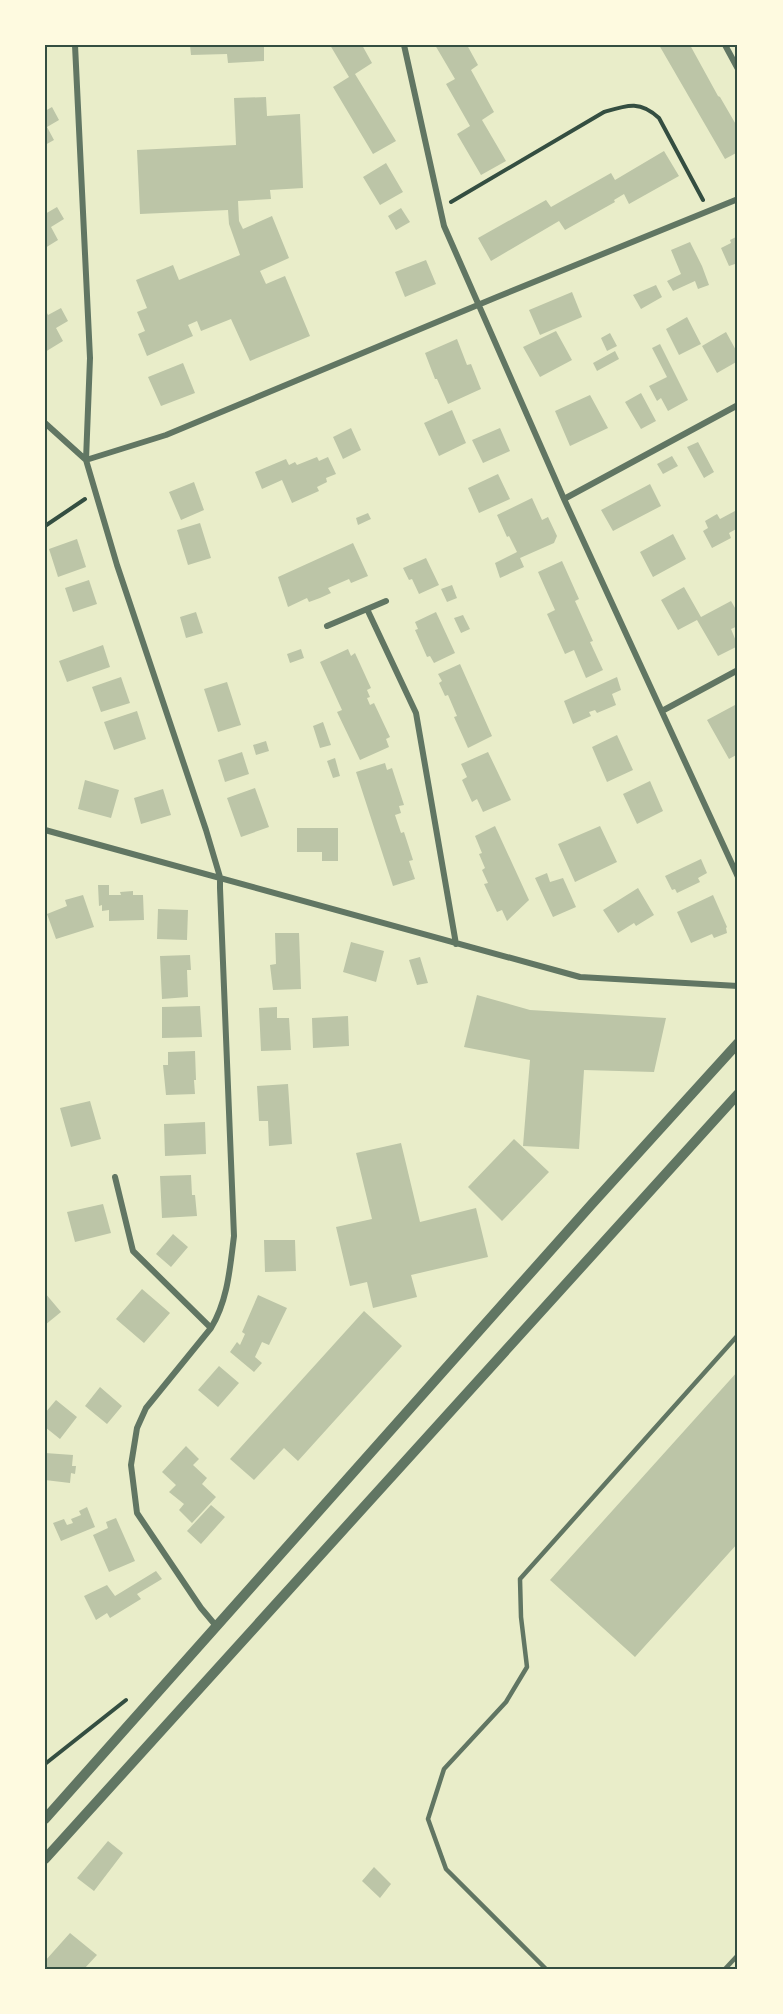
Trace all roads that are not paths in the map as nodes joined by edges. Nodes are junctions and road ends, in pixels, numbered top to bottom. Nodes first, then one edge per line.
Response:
1 (75, 45) edge
2 (405, 45) edge
3 (724, 45) edge
4 (738, 69) edge
5 (738, 199) edge
6 (478, 306) junction
7 (738, 405) edge
8 (45, 423) edge
9 (86, 460) junction
10 (564, 499) junction
11 (386, 601) dead end
12 (367, 609) junction
13 (327, 626) dead end
14 (738, 669) edge
15 (662, 711) junction
16 (45, 830) edge
17 (220, 877) junction
18 (738, 877) edge
19 (456, 944) junction
20 (738, 986) edge
21 (738, 1043) edge
22 (738, 1094) edge
23 (115, 1177) dead end
24 (210, 1328) junction
25 (738, 1335) edge
26 (217, 1627) junction
27 (45, 1819) edge
28 (45, 1859) edge
29 (738, 1955) edge
30 (546, 1969) edge
31 (725, 1969) edge

1 - 9 street
2 - 6 street
3 - 4 street
5 - 6 street
6 - 9 street
6 - 10 street
7 - 10 street
8 - 9 street
9 - 17 street
10 - 15 street
11 - 12 street
12 - 13 street
12 - 19 street
14 - 15 street
15 - 18 street
16 - 17 street
17 - 19 street
17 - 24 street
19 - 20 street
21 - 26 street
22 - 28 street
23 - 24 street
24 - 26 street
25 - 30 lane
26 - 27 street
29 - 31 lane

